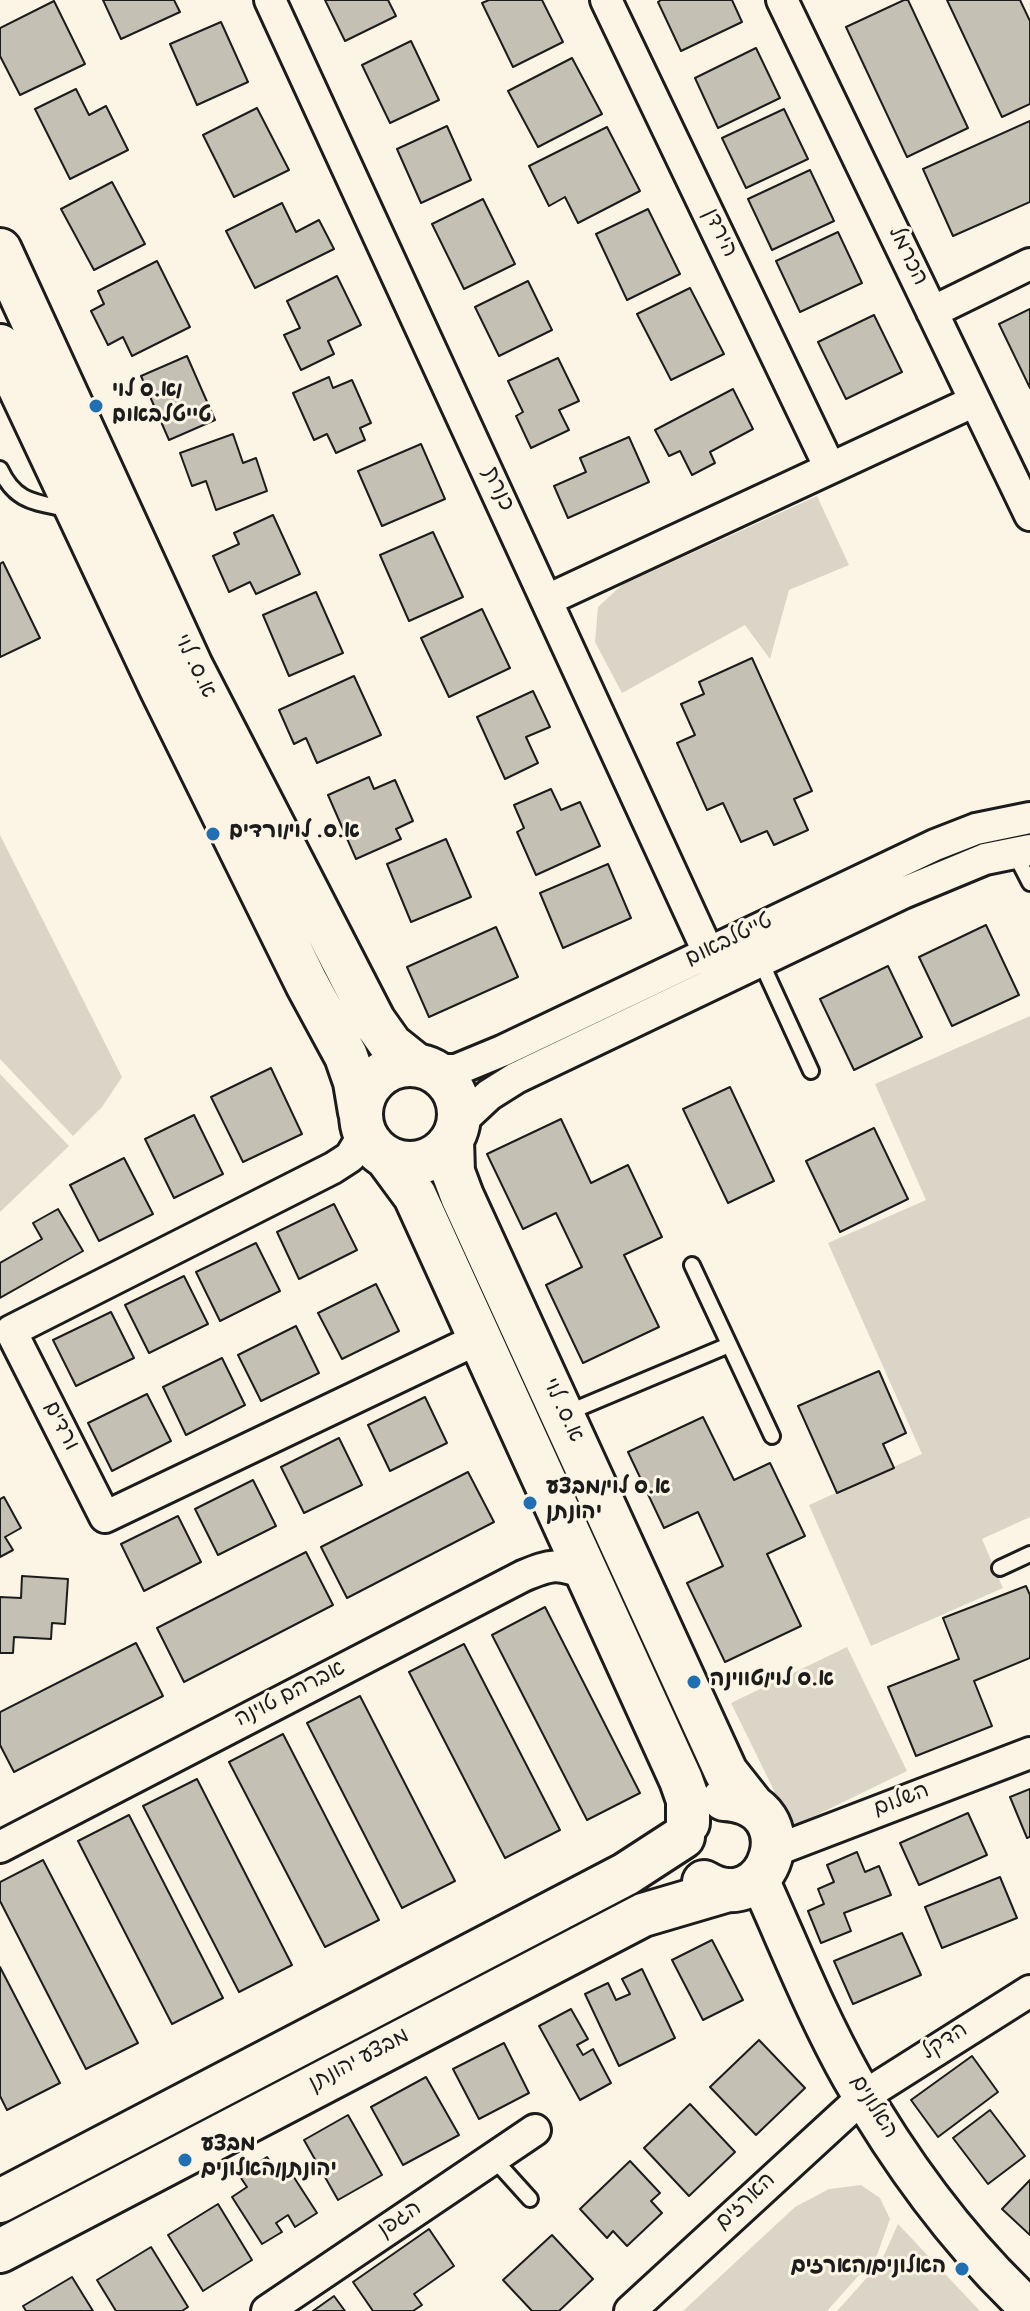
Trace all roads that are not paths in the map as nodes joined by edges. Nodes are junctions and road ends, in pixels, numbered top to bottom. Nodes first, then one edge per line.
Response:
1 (270, 0) edge
2 (606, 0) edge
3 (782, 0) edge
4 (0, 250) edge
5 (1030, 264) edge
6 (932, 312) junction
7 (0, 346) edge
8 (975, 401) junction
9 (830, 468) junction
10 (0, 469) edge
11 (1022, 479) edge
12 (78, 512) junction
13 (1030, 515) edge
14 (547, 600) junction
15 (1030, 818) edge
16 (1022, 851) edge
17 (1030, 883) edge
18 (708, 952) junction
19 (761, 962) junction
20 (721, 980) junction
21 (424, 1067) junction
22 (811, 1071) dead end
23 (455, 1132) junction
24 (370, 1135) junction
25 (692, 1265) dead end
26 (480, 1338) junction
27 (729, 1345) junction
28 (563, 1415) junction
29 (772, 1436) dead end
30 (1030, 1554) edge
31 (1000, 1568) dead end
32 (587, 1574) junction
33 (1030, 1753) edge
34 (752, 1805) junction
35 (685, 1830) junction
36 (0, 1847) edge
37 (753, 1873) junction
38 (1030, 1991) edge
39 (864, 2096) junction
40 (535, 2130) dead end
41 (493, 2158) junction
42 (2, 2196) edge
43 (530, 2199) dead end
44 (0, 2251) edge
45 (1030, 2309) edge
46 (267, 2311) edge
47 (630, 2311) edge

1 - 14 street, כנרת
2 - 9 street, הירדן
3 - 6 street, הכרמל
4 - 21 main road, א.ס. לוי
5 - 6 street
6 - 8 street, הכרמל
7 - 12 main road, א.ס. לוי
8 - 9 street
8 - 11 street, הכרמל
9 - 14 street
10 - 12 lane
11 - 13 street, הכרמל
12 - 24 main road, א.ס. לוי
14 - 18 street, כנרת
15 - 18 street, טייטלבאום
16 - 17 lane
16 - 19 street, טייטלבאום
18 - 20 street, כנרת
18 - 21 street, טייטלבאום
19 - 20 street, טייטלבאום
19 - 22 lane
20 - 23 street, טייטלבאום
21 - 23 main road
21 - 24 main road
23 - 24 main road
23 - 28 main road, א.ס. לוי
24 - 26 main road, א.ס. לוי
24 - 26 street, ורדים
25 - 27 lane
26 - 32 main road, א.ס. לוי
27 - 28 lane
27 - 29 lane
28 - 34 main road, א.ס. לוי
30 - 31 lane
32 - 35 main road, א.ס. לוי
32 - 36 street, אברהם טוינה
33 - 37 street, השלום
34 - 35 main road
34 - 37 main road
35 - 37 main road
35 - 42 main road, מבצע יהונתן
37 - 39 street, האלונים
37 - 44 main road, מבצע יהונתן
38 - 39 street, הדקל
39 - 45 street, האלונים
39 - 47 street, הארזים
40 - 41 street, הגפן
41 - 43 lane
41 - 46 street, הגפן

